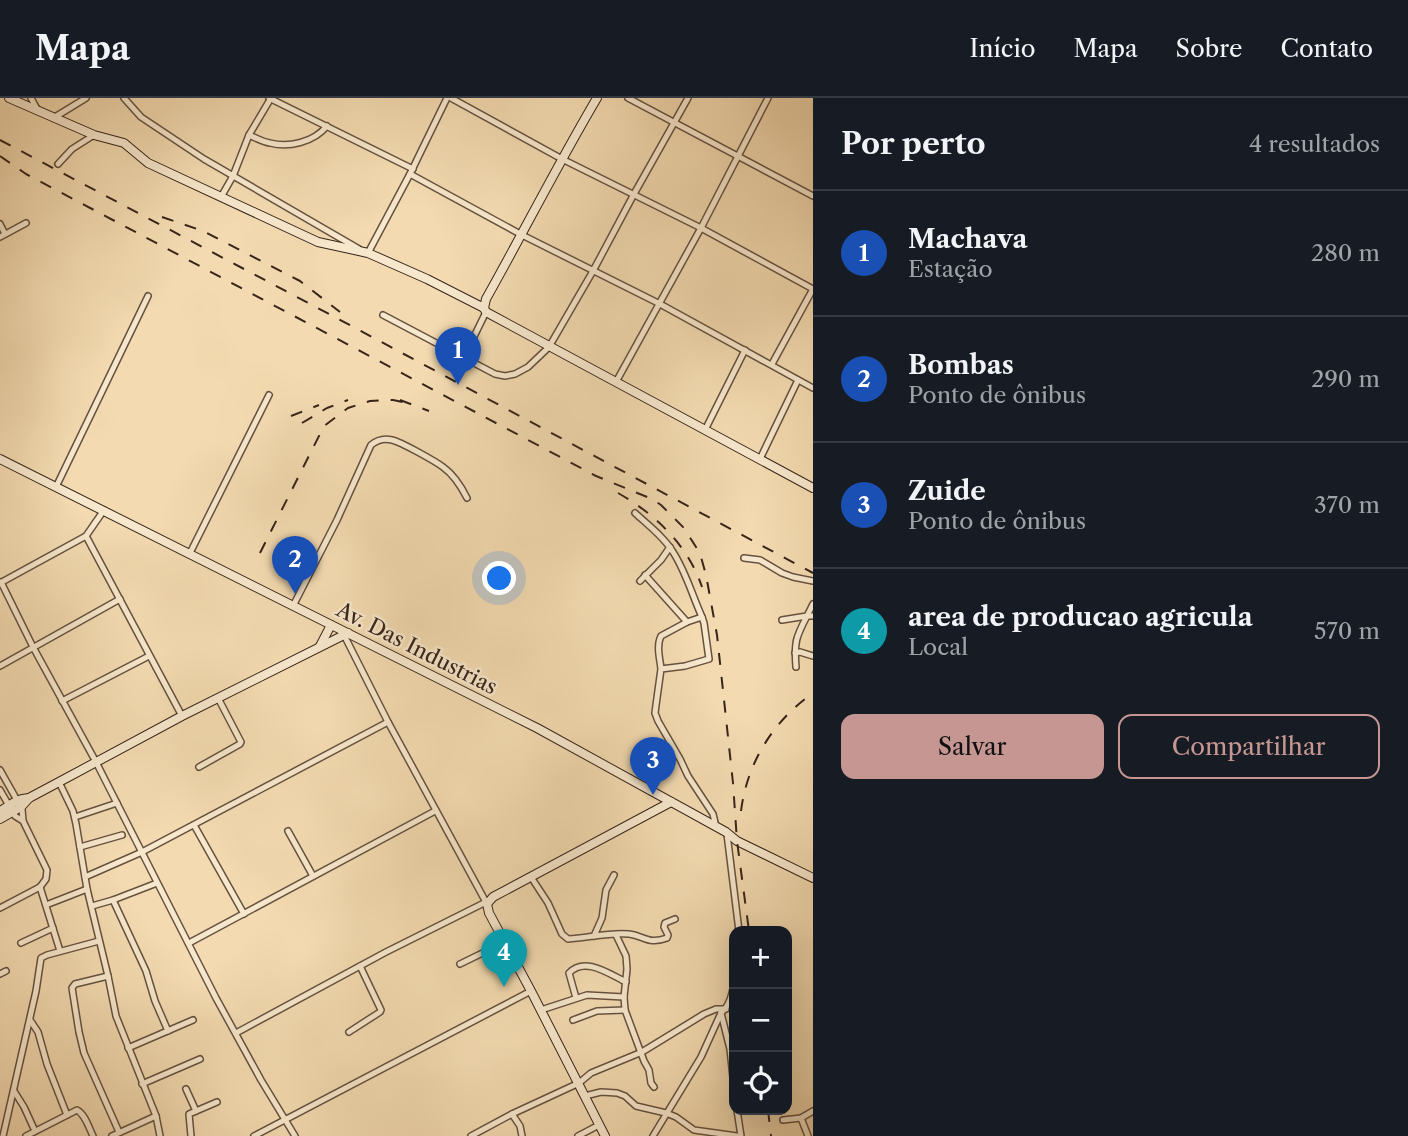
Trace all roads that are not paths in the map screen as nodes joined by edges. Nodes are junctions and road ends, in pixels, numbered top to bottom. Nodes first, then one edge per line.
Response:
1 (9, 98) edge
2 (32, 98) edge
3 (86, 98) edge
4 (270, 98) edge
5 (449, 98) edge
6 (597, 98) edge
7 (628, 98) edge
8 (688, 98) edge
9 (768, 98) edge
10 (127, 99) edge
11 (37, 109) junction
12 (55, 117) junction
13 (676, 122) junction
14 (327, 126) junction
15 (94, 135) junction
16 (249, 135) junction
17 (739, 156) junction
18 (562, 159) junction
19 (58, 164) dead end
20 (411, 172) junction
21 (233, 176) junction
22 (634, 194) junction
23 (813, 195) edge
24 (221, 197) junction
25 (26, 223) dead end
26 (0, 224) edge
27 (701, 228) junction
28 (3, 235) edge
29 (522, 235) junction
30 (365, 252) junction
31 (593, 271) junction
32 (813, 289) edge
33 (148, 296) dead end
34 (660, 304) junction
35 (485, 310) junction
36 (383, 315) dead end
37 (549, 347) junction
38 (745, 350) junction
39 (464, 357) junction
40 (772, 364) junction
41 (798, 380) junction
42 (616, 382) junction
43 (813, 388) edge
44 (269, 395) dead end
45 (705, 430) junction
46 (0, 459) edge
47 (760, 459) junction
48 (55, 487) junction
49 (813, 488) edge
50 (467, 498) dead end
51 (104, 510) junction
52 (635, 513) dead end
53 (86, 536) junction
54 (670, 547) junction
55 (190, 553) junction
56 (744, 558) dead end
57 (645, 575) junction
58 (640, 581) dead end
59 (813, 581) edge
60 (0, 582) edge
61 (120, 599) junction
62 (813, 604) edge
63 (293, 606) junction
64 (810, 616) edge
65 (702, 617) junction
66 (782, 620) dead end
67 (687, 622) junction
68 (331, 625) junction
69 (346, 633) junction
70 (320, 646) junction
71 (33, 647) junction
72 (795, 653) junction
73 (149, 656) junction
74 (813, 656) edge
75 (0, 666) edge
76 (796, 667) dead end
77 (662, 669) junction
78 (218, 698) junction
79 (62, 701) junction
80 (181, 716) junction
81 (388, 722) junction
82 (96, 762) junction
83 (199, 767) dead end
84 (0, 770) edge
85 (7, 782) junction
86 (59, 782) junction
87 (0, 788) edge
88 (671, 802) junction
89 (117, 803) junction
90 (15, 806) junction
91 (0, 811) edge
92 (435, 811) junction
93 (75, 817) junction
94 (0, 819) edge
95 (194, 825) junction
96 (716, 827) junction
97 (288, 831) dead end
98 (726, 832) junction
99 (122, 835) dead end
100 (80, 847) junction
101 (142, 852) junction
102 (614, 875) dead end
103 (313, 876) junction
104 (85, 877) junction
105 (531, 877) junction
106 (813, 878) edge
107 (157, 883) junction
108 (40, 887) junction
109 (86, 890) junction
110 (113, 900) junction
111 (486, 903) junction
112 (46, 905) junction
113 (92, 906) junction
114 (0, 908) edge
115 (244, 914) junction
116 (675, 919) dead end
117 (738, 926) edge
118 (53, 928) junction
119 (616, 935) junction
120 (594, 936) junction
121 (99, 941) junction
122 (505, 942) junction
123 (21, 943) dead end
124 (189, 943) junction
125 (60, 951) junction
126 (460, 964) dead end
127 (360, 966) junction
128 (108, 976) junction
129 (626, 982) junction
130 (733, 989) edge
131 (531, 991) junction
132 (624, 997) junction
133 (576, 998) junction
134 (541, 1010) junction
135 (625, 1010) junction
136 (724, 1011) junction
137 (30, 1020) junction
138 (193, 1020) dead end
139 (573, 1020) dead end
140 (168, 1031) junction
141 (349, 1032) dead end
142 (236, 1033) junction
143 (128, 1048) junction
144 (642, 1052) junction
145 (730, 1052) edge
146 (200, 1059) dead end
147 (579, 1083) junction
148 (142, 1084) junction
149 (654, 1087) dead end
150 (186, 1088) dead end
151 (14, 1091) junction
152 (585, 1096) junction
153 (217, 1102) dead end
154 (196, 1111) junction
155 (813, 1111) edge
156 (666, 1113) junction
157 (512, 1114) junction
158 (67, 1115) junction
159 (737, 1115) edge
160 (156, 1116) junction
161 (801, 1118) junction
162 (284, 1119) junction
163 (783, 1120) dead end
164 (599, 1125) junction
165 (35, 1131) junction
166 (119, 1132) junction
167 (811, 1135) edge
168 (3, 1136) edge
169 (26, 1136) edge
170 (93, 1136) edge
171 (112, 1136) edge
172 (160, 1136) edge
173 (191, 1136) edge
174 (254, 1136) edge
175 (295, 1136) edge
176 (471, 1136) edge
177 (522, 1136) edge
178 (578, 1136) edge
179 (605, 1136) edge
180 (653, 1136) edge
181 (739, 1136) edge

1 - 11 street
2 - 11 street
3 - 12 street
4 - 14 street
4 - 16 street
5 - 18 street
5 - 20 street
6 - 18 street
7 - 13 street
8 - 13 street
9 - 17 street
10 - 21 street
11 - 12 street
12 - 15 street
13 - 17 street
13 - 22 street
14 - 16 street
14 - 20 street
15 - 19 street
15 - 24 street
16 - 21 street
17 - 23 street
17 - 27 street
18 - 22 street
18 - 29 street
20 - 29 street
20 - 30 street
21 - 24 street
21 - 30 street
22 - 27 street
22 - 31 street
24 - 30 street
25 - 28 street
26 - 28 street
27 - 32 street
27 - 34 street
29 - 31 street
29 - 35 street
30 - 35 street
31 - 34 street
31 - 37 street
32 - 40 street
33 - 48 street
34 - 38 street
34 - 42 street
35 - 37 street
35 - 39 street
36 - 39 street
37 - 39 street
37 - 42 street
38 - 40 street
38 - 45 street
40 - 41 street
41 - 43 street
41 - 47 street
42 - 45 street
44 - 55 street
45 - 47 street
46 - 48 street, Av. Das Industrias
47 - 49 street
48 - 51 street, Av. Das Industrias
50 - 63 street
51 - 53 street
51 - 55 street, Av. Das Industrias
52 - 54 street
53 - 60 street
53 - 61 street
54 - 57 street
54 - 65 street
55 - 63 street, Av. Das Industrias
56 - 59 street
57 - 58 street
57 - 67 street
60 - 71 street
61 - 71 street
61 - 73 street
62 - 64 street
63 - 68 street, Av. Das Industrias
64 - 66 street
64 - 72 street
65 - 67 street
65 - 77 street
67 - 77 street
68 - 69 street, Av. Das Industrias
68 - 70 street
69 - 70 street
69 - 81 street
69 - 88 street, Av. Das Industrias
70 - 78 street
71 - 75 street
71 - 79 street
72 - 74 street
72 - 76 street
73 - 79 street
73 - 80 street
77 - 96 street
78 - 80 street
78 - 83 street
79 - 82 street
80 - 82 street
81 - 92 street
81 - 95 street
82 - 86 street
82 - 89 street
84 - 85 street
85 - 87 street
85 - 90 street
86 - 90 street
86 - 93 street
87 - 90 street
88 - 96 street, Av. Das Industrias
88 - 105 street
89 - 93 street
89 - 101 street
90 - 91 street
90 - 94 street
90 - 108 street
92 - 103 street
92 - 111 street
93 - 100 street
95 - 101 street
95 - 115 street
96 - 98 street, Av. Das Industrias
97 - 103 street
98 - 106 street, Av. Das Industrias
98 - 117 street
99 - 100 street
100 - 104 street
101 - 104 street
101 - 107 street
102 - 120 street
103 - 115 street
104 - 109 street
105 - 111 street
105 - 120 street
107 - 110 street
107 - 124 street
108 - 112 street
108 - 114 street
109 - 112 street
109 - 113 street
110 - 113 street
110 - 140 street
111 - 122 street
111 - 127 street
112 - 118 street
113 - 121 street
115 - 124 street
116 - 119 street
118 - 123 street
118 - 125 street
119 - 120 street
119 - 129 street
121 - 125 street
121 - 128 street
122 - 126 street
122 - 131 street
124 - 142 street
125 - 137 street
127 - 141 street
127 - 142 street
128 - 143 street
128 - 166 street
129 - 132 street
129 - 133 street
130 - 136 street
131 - 134 street
131 - 162 street
132 - 133 street
132 - 135 street
133 - 134 street
134 - 147 street
135 - 139 street
135 - 144 street
136 - 144 street
136 - 145 street
136 - 156 street
137 - 151 street
137 - 158 street
138 - 140 street
140 - 143 street
142 - 162 street
143 - 148 street
144 - 147 street
144 - 149 street
146 - 148 street
147 - 152 street
147 - 157 street
148 - 160 street
150 - 154 street
151 - 165 street
151 - 168 street
152 - 156 street
152 - 164 street
153 - 154 street
154 - 173 street
155 - 161 street
156 - 180 street
156 - 181 street
157 - 176 street
157 - 177 street
158 - 165 street
158 - 170 street
159 - 181 street
160 - 166 street
160 - 172 street
161 - 163 street
161 - 167 street
162 - 174 street
162 - 175 street
164 - 178 street
164 - 179 street
165 - 169 street
166 - 171 street

